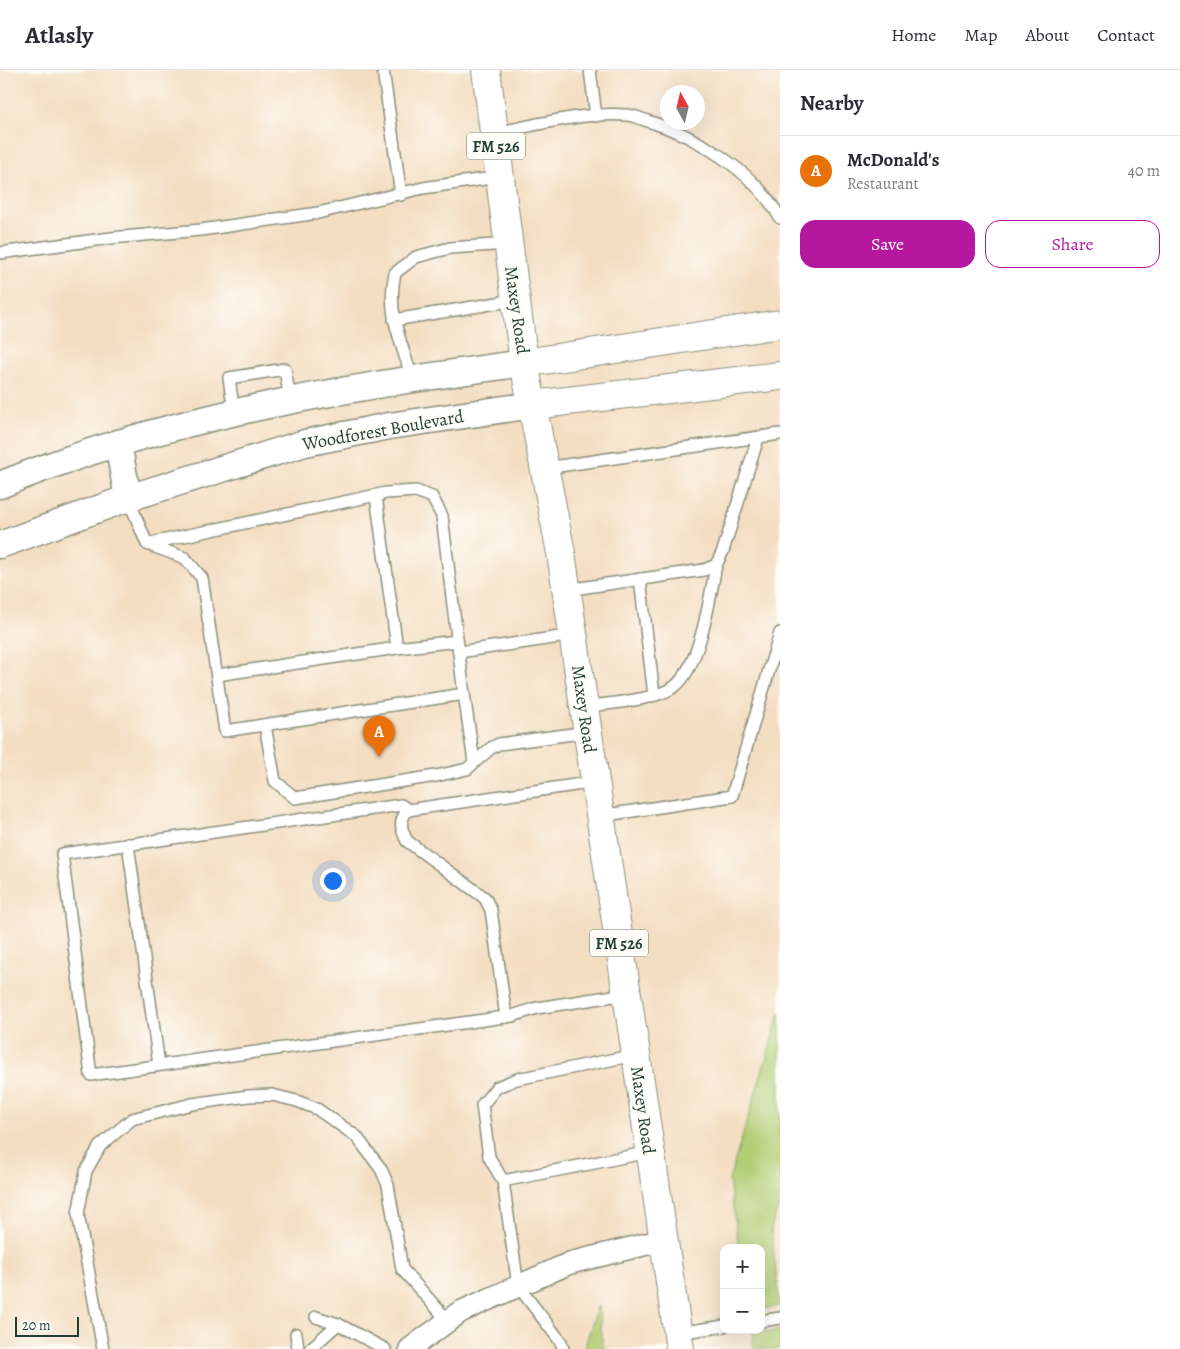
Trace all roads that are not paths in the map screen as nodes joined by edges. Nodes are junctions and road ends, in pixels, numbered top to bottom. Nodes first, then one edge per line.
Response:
1 (383, 70) edge
2 (486, 70) edge
3 (590, 70) edge
4 (596, 116) junction
5 (494, 133) junction
6 (500, 177) junction
7 (402, 195) junction
8 (779, 215) edge
9 (508, 244) junction
10 (0, 252) edge
11 (516, 300) junction
12 (394, 320) junction
13 (780, 324) edge
14 (524, 362) junction
15 (780, 376) edge
16 (412, 378) junction
17 (290, 400) junction
18 (534, 405) junction
19 (234, 413) junction
20 (780, 434) edge
21 (758, 438) junction
22 (118, 444) junction
23 (545, 468) junction
24 (0, 485) edge
25 (376, 496) junction
26 (128, 498) junction
27 (147, 544) junction
28 (0, 545) edge
29 (716, 565) junction
30 (640, 579) junction
31 (566, 590) junction
32 (780, 633) edge
33 (573, 635) junction
34 (458, 646) junction
35 (397, 648) junction
36 (216, 675) junction
37 (464, 694) junction
38 (654, 694) junction
39 (586, 719) junction
40 (265, 725) junction
41 (474, 762) junction
42 (595, 782) junction
43 (408, 810) junction
44 (600, 816) junction
45 (128, 844) junction
46 (626, 994) junction
47 (506, 1017) junction
48 (635, 1055) junction
49 (159, 1065) junction
50 (650, 1152) junction
51 (503, 1181) junction
52 (663, 1240) junction
53 (518, 1286) junction
54 (316, 1317) dead end
55 (780, 1318) edge
56 (765, 1320) edge
57 (449, 1322) junction
58 (338, 1324) junction
59 (720, 1327) edge
60 (296, 1334) dead end
61 (678, 1341) edge
62 (103, 1349) edge
63 (298, 1349) edge
64 (310, 1349) edge
65 (385, 1349) edge
66 (410, 1349) edge
67 (563, 1349) edge

1 - 7 lane
2 - 5 main road, Maxey Road / FM 526
3 - 4 lane
4 - 5 lane
4 - 8 lane
5 - 6 main road, Maxey Road / FM 526
6 - 7 lane
6 - 9 main road, Maxey Road / FM 526
7 - 10 lane
9 - 11 main road, Maxey Road / FM 526
9 - 12 lane
11 - 12 lane
11 - 14 main road, Maxey Road / FM 526
12 - 16 lane
13 - 14 main road
14 - 16 street
14 - 18 main road, Maxey Road / FM 526
15 - 18 main road, Woodforest Boulevard
16 - 17 street
17 - 19 street
17 - 19 lane
18 - 23 main road, Maxey Road / FM 526
18 - 26 street, Woodforest Boulevard
19 - 22 street
20 - 21 lane
21 - 23 lane
21 - 29 lane
22 - 24 street
22 - 26 street
23 - 31 main road, Maxey Road / FM 526
25 - 27 lane
25 - 34 lane
25 - 35 lane
26 - 27 lane
26 - 28 street, Woodforest Boulevard
27 - 36 lane
29 - 30 lane
29 - 38 lane
30 - 31 lane
30 - 38 lane
31 - 33 main road, Maxey Road / FM 526
32 - 44 lane
33 - 34 lane
33 - 39 main road, Maxey Road / FM 526
34 - 35 lane
34 - 37 lane
35 - 36 lane
36 - 40 lane
37 - 40 lane
37 - 41 lane
38 - 39 lane
39 - 41 lane
39 - 42 main road, Maxey Road / FM 526
40 - 41 lane
42 - 43 lane
42 - 44 main road, Maxey Road / FM 526
43 - 45 lane
43 - 47 lane
44 - 46 main road, Maxey Road / FM 526
45 - 49 lane
45 - 49 lane
46 - 47 lane
46 - 48 main road, Maxey Road / FM 526
47 - 49 lane
48 - 50 main road, Maxey Road / FM 526
48 - 51 lane
50 - 51 lane
50 - 52 main road, Maxey Road / FM 526
51 - 53 lane
52 - 53 street
52 - 61 main road, Maxey Road / FM 526
53 - 57 street
53 - 67 lane
54 - 58 lane
55 - 56 lane
57 - 62 lane
57 - 66 street
58 - 64 lane
58 - 65 lane
59 - 61 lane
60 - 63 lane

